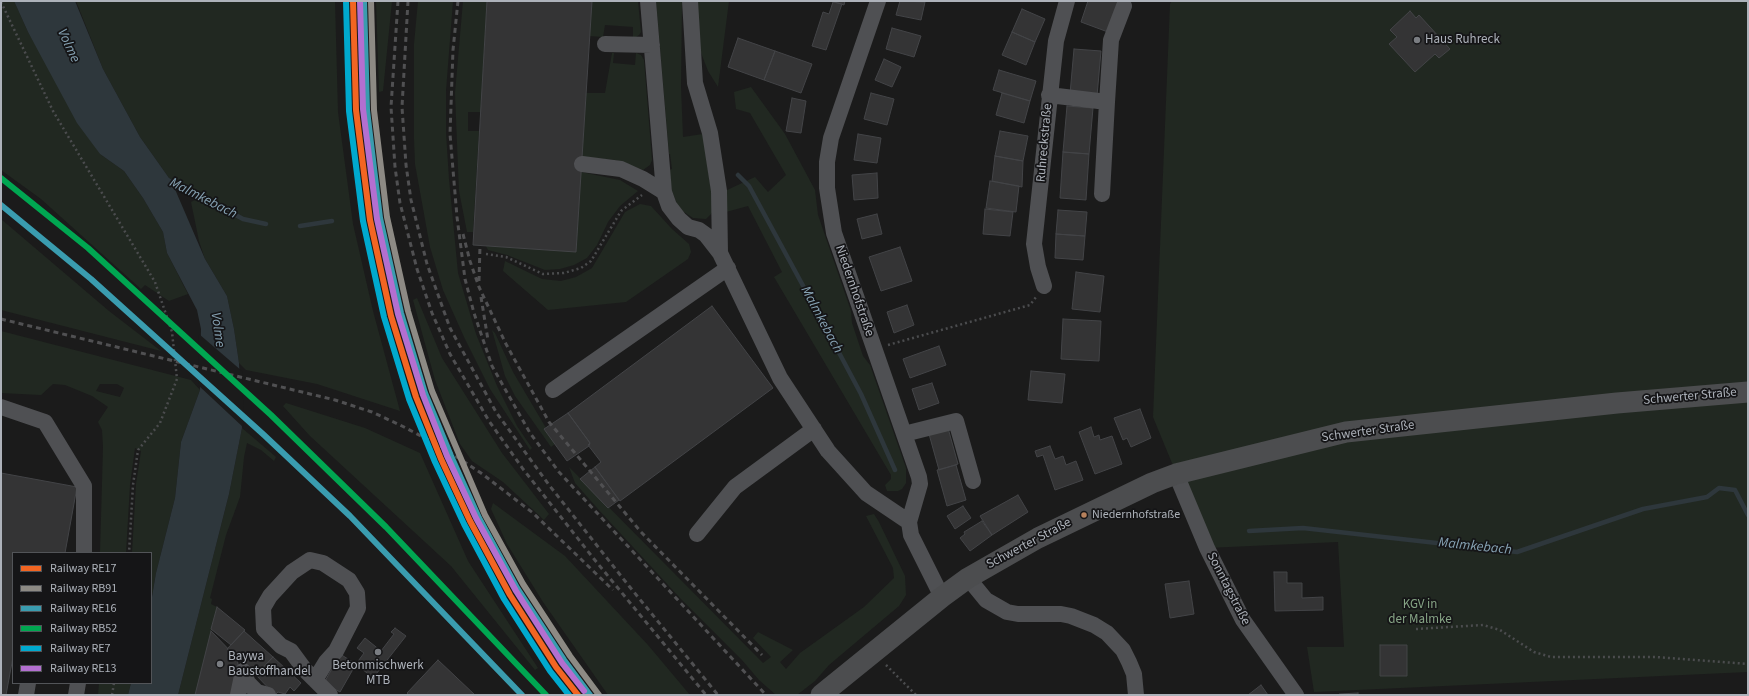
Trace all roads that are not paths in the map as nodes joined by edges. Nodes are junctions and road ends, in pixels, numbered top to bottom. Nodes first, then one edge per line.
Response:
1 (648, 1) edge
2 (690, 1) edge
3 (878, 1) edge
4 (1067, 1) edge
5 (1124, 6) dead end
6 (605, 44) dead end
7 (652, 45) junction
8 (1049, 95) junction
9 (1107, 102) junction
10 (582, 164) dead end
11 (664, 192) junction
12 (1102, 194) dead end
13 (720, 252) junction
14 (728, 268) junction
15 (1044, 286) road end
16 (554, 390) dead end
17 (1748, 392) edge
18 (1, 407) edge
19 (814, 429) junction
20 (904, 434) junction
21 (1176, 474) junction
22 (973, 481) dead end
23 (909, 522) junction
24 (697, 534) dead end
25 (84, 552) edge
26 (968, 578) junction
27 (942, 597) junction
28 (315, 680) junction
29 (28, 684) edge
30 (78, 684) edge
31 (26, 695) edge
32 (76, 695) edge
33 (238, 695) edge
34 (268, 695) edge
35 (330, 695) edge
36 (821, 695) edge
37 (1136, 695) edge
38 (1296, 695) edge

1 - 7 street
2 - 13 street
3 - 20 street, Niedernhofstraße
4 - 8 street, Ruhreckstraße
5 - 9 street
6 - 7 street
7 - 11 street
8 - 9 street
8 - 15 street, Ruhreckstraße
9 - 12 street
10 - 11 street
11 - 13 street
13 - 14 street
14 - 16 street
14 - 19 street
17 - 21 main road, Schwerter Straße
18 - 25 street
19 - 23 street
19 - 24 street
20 - 22 street
20 - 23 street, Niedernhofstraße
21 - 26 main road, Schwerter Straße
21 - 38 street, Sonntagstraße
23 - 27 street
26 - 27 main road, Schwerter Straße
26 - 37 street
27 - 36 main road, Schwerter Straße
28 - 28 street
28 - 35 street
29 - 31 street
30 - 32 street
33 - 34 street

